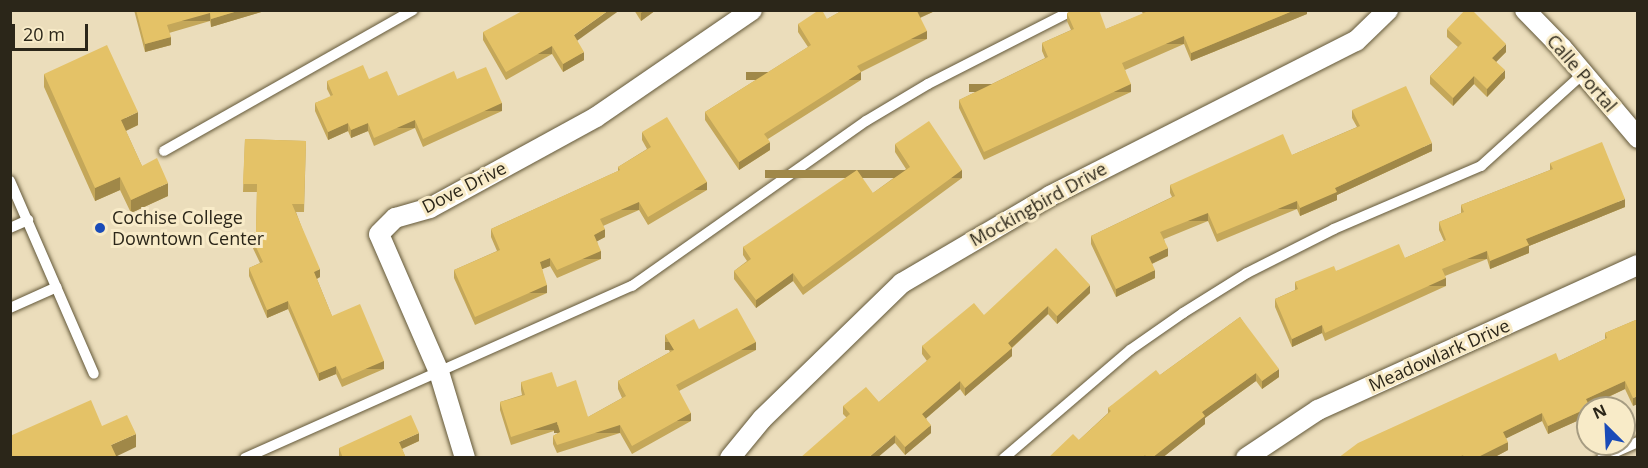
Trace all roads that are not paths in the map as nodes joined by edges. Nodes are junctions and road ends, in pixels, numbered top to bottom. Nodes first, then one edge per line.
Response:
1 (413, 10) edge
2 (752, 10) edge
3 (1073, 10) edge
4 (1388, 10) edge
5 (1525, 10) edge
6 (1584, 73) junction
7 (1638, 138) edge
8 (164, 151) dead end
9 (10, 181) edge
10 (28, 220) junction
11 (10, 228) edge
12 (1638, 265) edge
13 (57, 287) junction
14 (10, 308) edge
15 (439, 372) junction
16 (94, 374) dead end
17 (1638, 442) edge
18 (245, 458) edge
19 (465, 458) edge
20 (730, 458) edge
21 (1004, 458) edge
22 (1246, 458) edge
23 (1602, 458) edge

1 - 8 lane
2 - 15 street, Dove Drive
3 - 15 lane
4 - 20 street, Mockingbird Drive
5 - 6 street, Calle Portal
6 - 7 street, Calle Portal
6 - 21 lane
9 - 10 lane
10 - 11 lane
10 - 13 lane
12 - 22 street, Meadowlark Drive
13 - 14 lane
13 - 16 lane
15 - 18 lane
15 - 19 street, Dove Drive
17 - 23 lane

